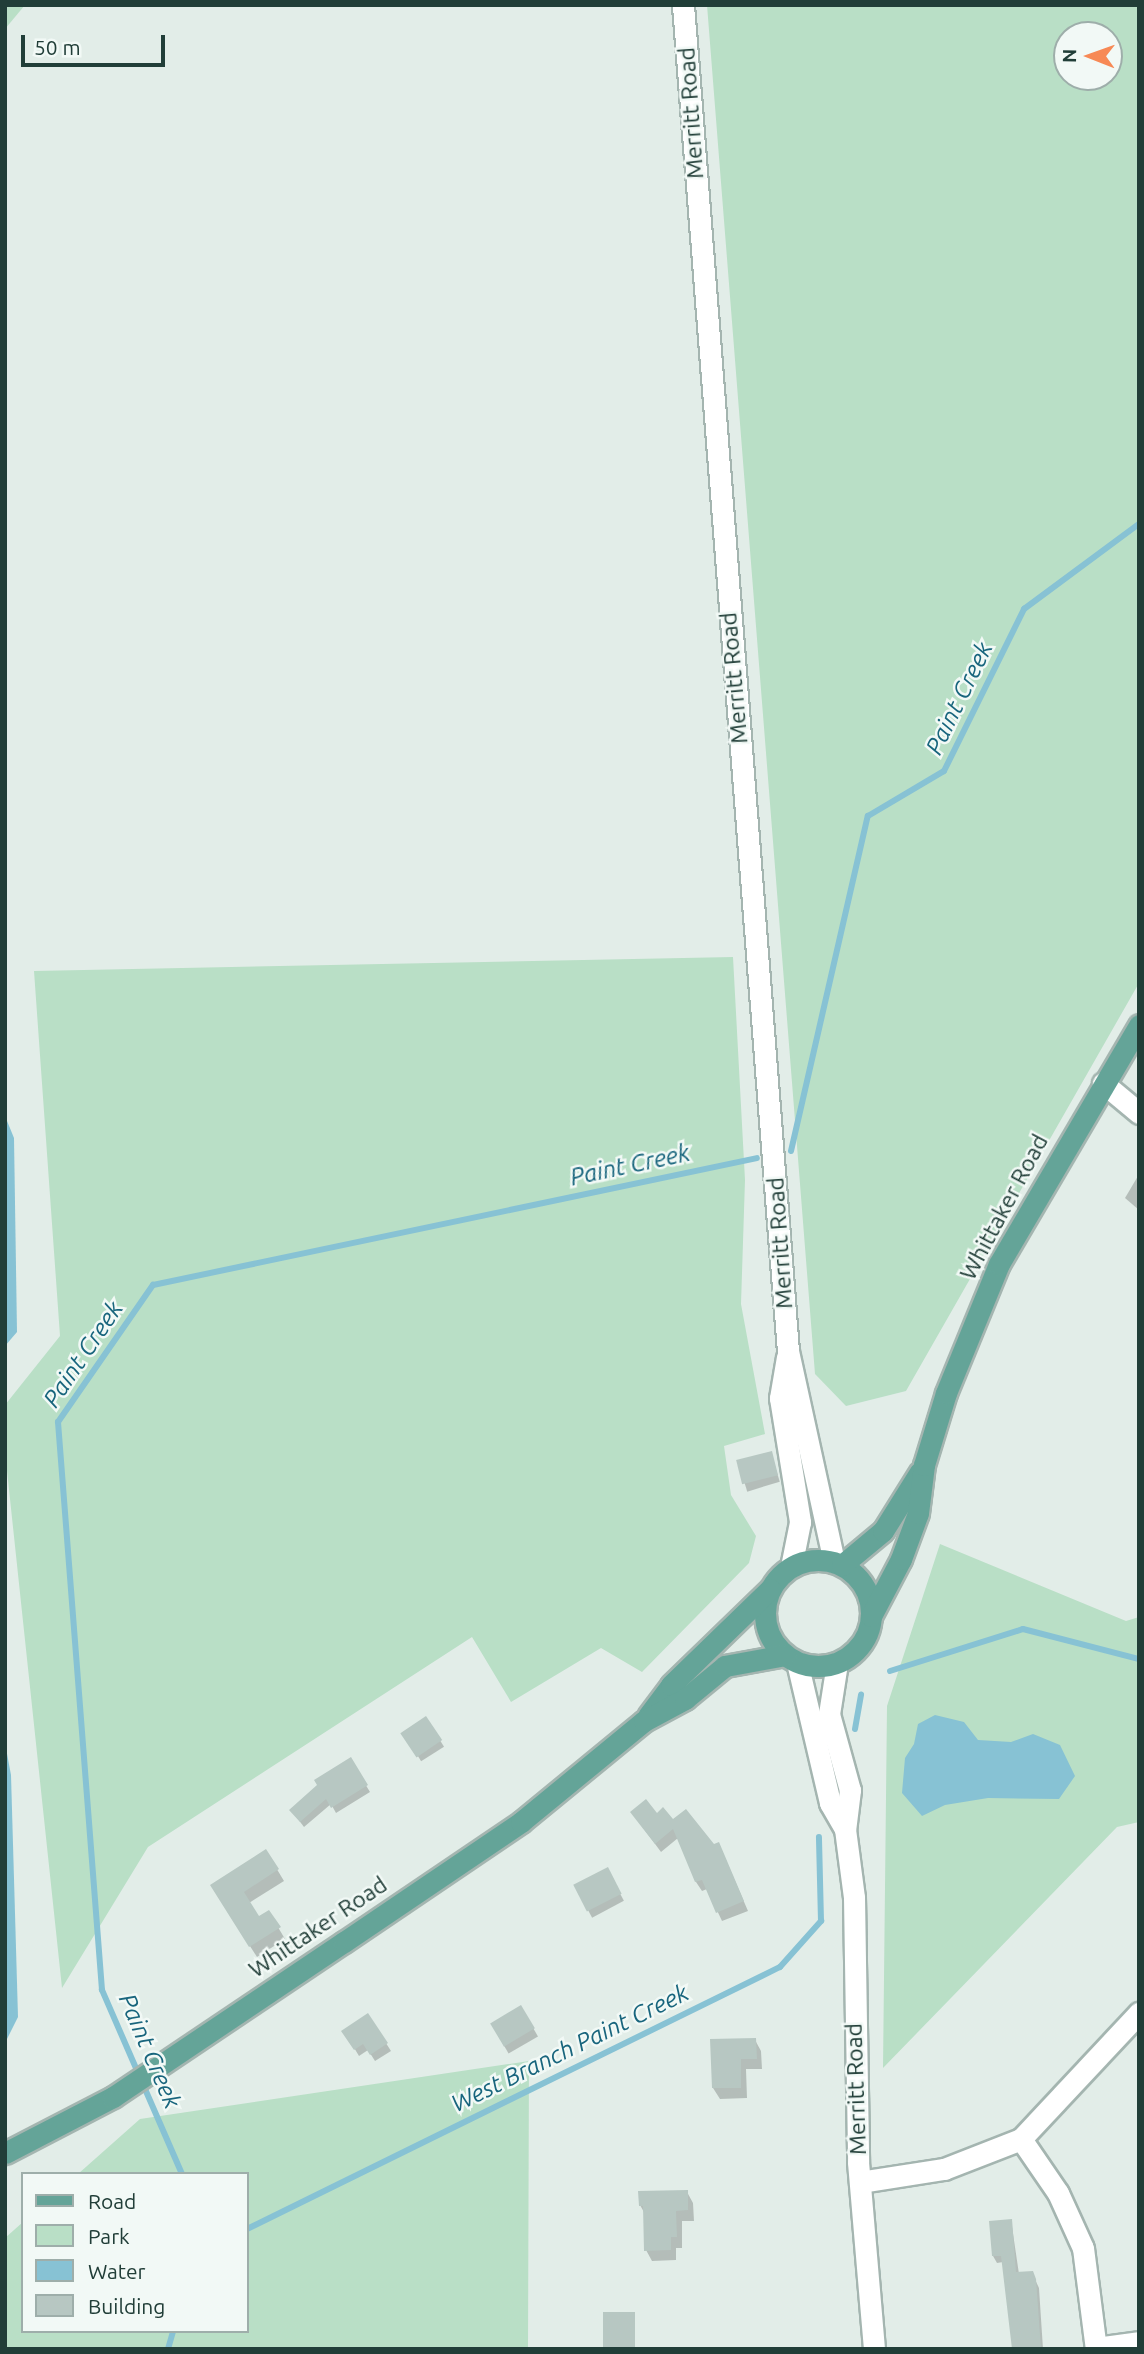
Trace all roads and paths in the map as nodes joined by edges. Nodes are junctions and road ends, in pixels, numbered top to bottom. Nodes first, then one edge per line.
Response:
1 (683, 5) edge
2 (1139, 1024) edge
3 (1103, 1083) junction
4 (1139, 1112) edge
5 (788, 1351) junction
6 (924, 1465) junction
7 (838, 1564) junction
8 (791, 1567) junction
9 (770, 1589) junction
10 (871, 1616) junction
11 (791, 1659) junction
12 (837, 1663) junction
13 (644, 1721) junction
14 (845, 1829) junction
15 (1139, 2013) edge
16 (1021, 2139) junction
17 (5, 2153) edge
18 (860, 2182) junction
19 (1139, 2342) edge
20 (1096, 2348) edge
21 (874, 2349) edge

1 - 5 street, Merritt Road
2 - 3 main road, Whittaker Road
3 - 4 street
3 - 6 main road, Whittaker Road
5 - 7 street, Merritt Road
5 - 8 street, Merritt Road
6 - 7 main road, Whittaker Road
6 - 10 main road, Whittaker Road
7 - 8 main road
7 - 10 main road
8 - 9 main road
9 - 11 main road
9 - 13 main road, Whittaker Road
10 - 12 main road
11 - 12 main road
11 - 13 main road, Whittaker Road
11 - 14 street, Merritt Road
12 - 14 street, Merritt Road
13 - 17 main road, Whittaker Road
14 - 18 street, Merritt Road
15 - 16 street
16 - 18 street
16 - 20 street
18 - 21 street, Merritt Road
19 - 20 street

